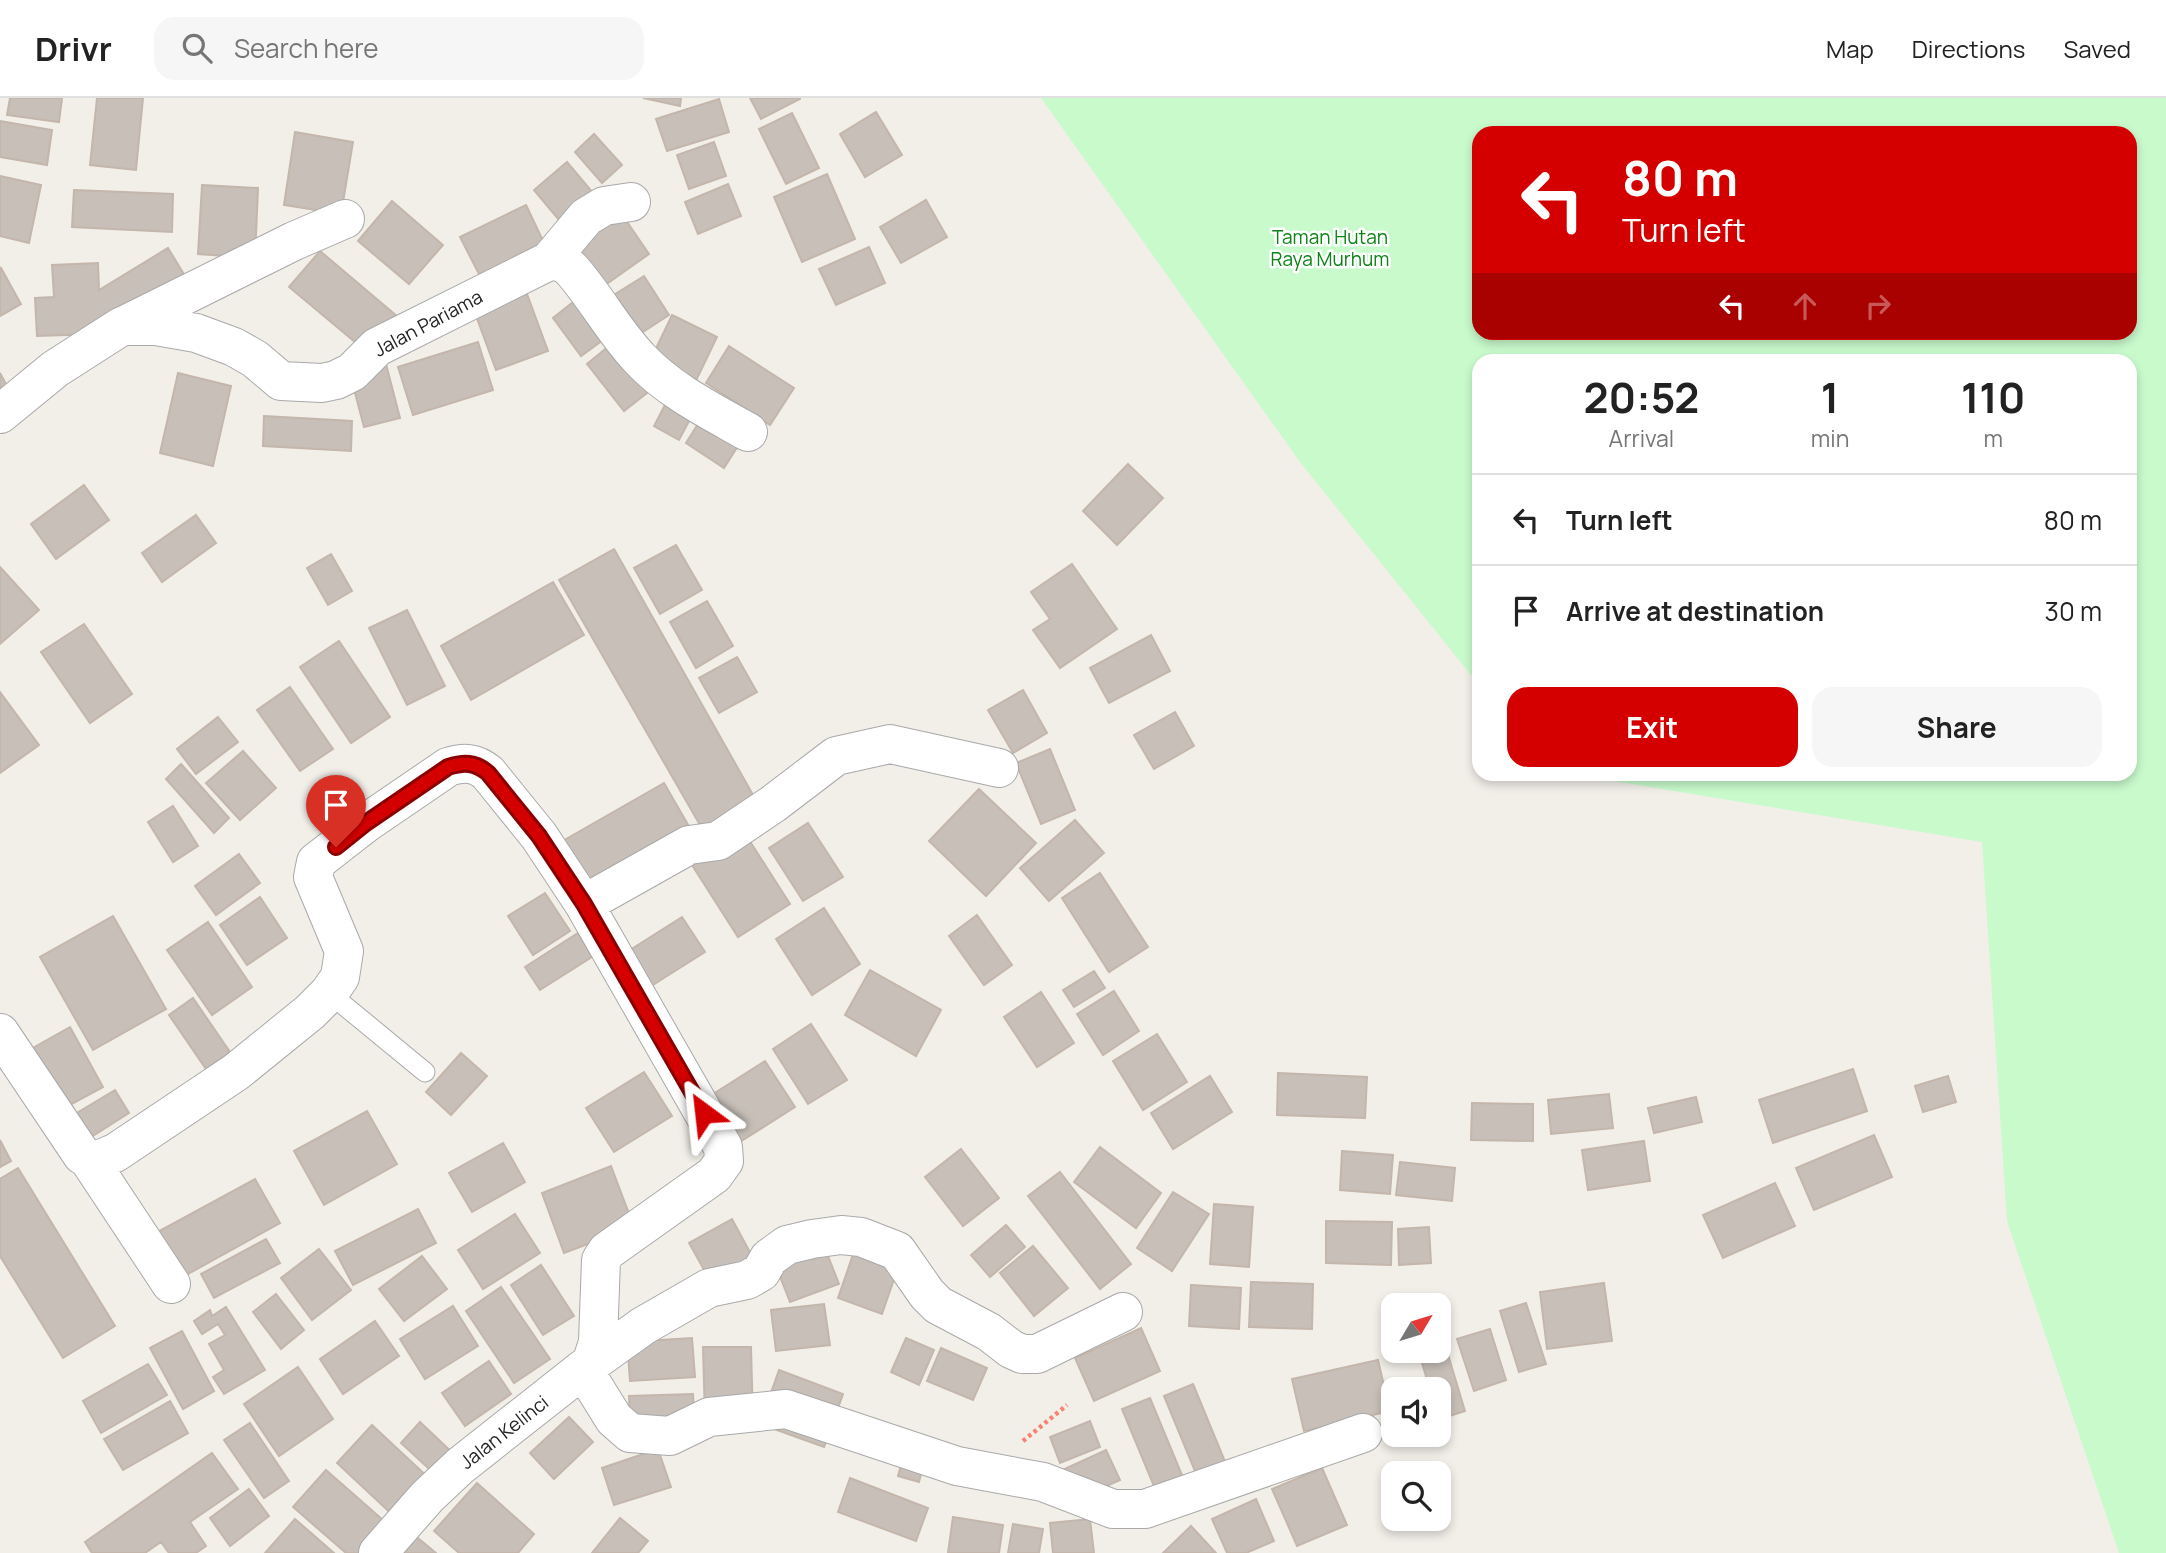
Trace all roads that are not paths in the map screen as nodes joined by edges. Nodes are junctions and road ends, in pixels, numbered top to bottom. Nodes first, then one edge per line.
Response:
1 (631, 202) dead end
2 (345, 219) dead end
3 (549, 261) junction
4 (122, 326) junction
5 (0, 414) edge
6 (748, 432) dead end
7 (999, 768) dead end
8 (584, 904) junction
9 (329, 993) junction
10 (0, 1033) edge
11 (425, 1072) dead end
12 (89, 1160) junction
13 (171, 1284) dead end
14 (1123, 1312) dead end
15 (587, 1367) junction
16 (1363, 1433) dead end
17 (378, 1553) edge

1 - 3 street
2 - 4 street
3 - 4 street, Jalan Pariama
3 - 6 street
4 - 5 street
7 - 8 street
8 - 9 street
8 - 15 street
9 - 11 lane
9 - 12 street
10 - 12 street
12 - 13 street
14 - 15 street, Jalan Kelinci
15 - 16 street
15 - 17 street, Jalan Kelinci

